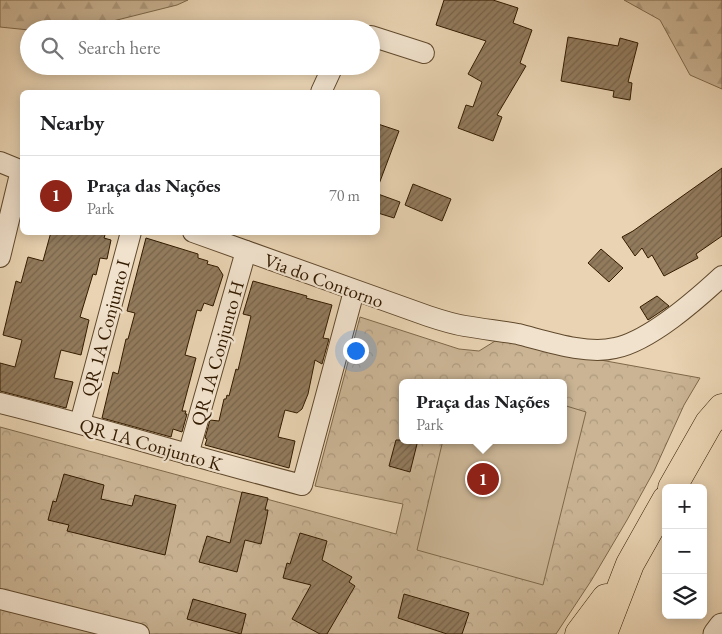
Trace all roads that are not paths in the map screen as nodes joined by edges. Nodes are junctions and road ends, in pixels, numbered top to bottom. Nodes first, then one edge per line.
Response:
1 (380, 39) edge
2 (424, 53) dead end
3 (328, 75) edge
4 (321, 90) edge
5 (0, 162) edge
6 (20, 169) edge
7 (20, 178) edge
8 (130, 235) edge
9 (206, 235) edge
10 (239, 243) edge
11 (0, 255) edge
12 (722, 276) edge
13 (354, 291) junction
14 (0, 404) edge
15 (722, 408) edge
16 (80, 423) junction
17 (188, 455) junction
18 (674, 484) edge
19 (662, 507) edge
20 (630, 564) junction
21 (0, 599) edge
22 (722, 626) edge
23 (139, 634) edge
24 (579, 634) edge
25 (603, 634) edge
26 (716, 634) edge

1 - 2 street
3 - 4 street
5 - 6 street
7 - 11 street
8 - 16 street, QR 1A Conjunto I
9 - 10 street, Via do Contorno
10 - 13 street, Via do Contorno
10 - 17 street, QR 1A Conjunto H
12 - 13 street, Via do Contorno
13 - 17 street, QR 1A Conjunto K
14 - 16 street, QR 1A Conjunto K
15 - 18 highway
16 - 17 street, QR 1A Conjunto K
19 - 20 highway
20 - 24 highway
20 - 25 highway
21 - 23 street
22 - 26 street

